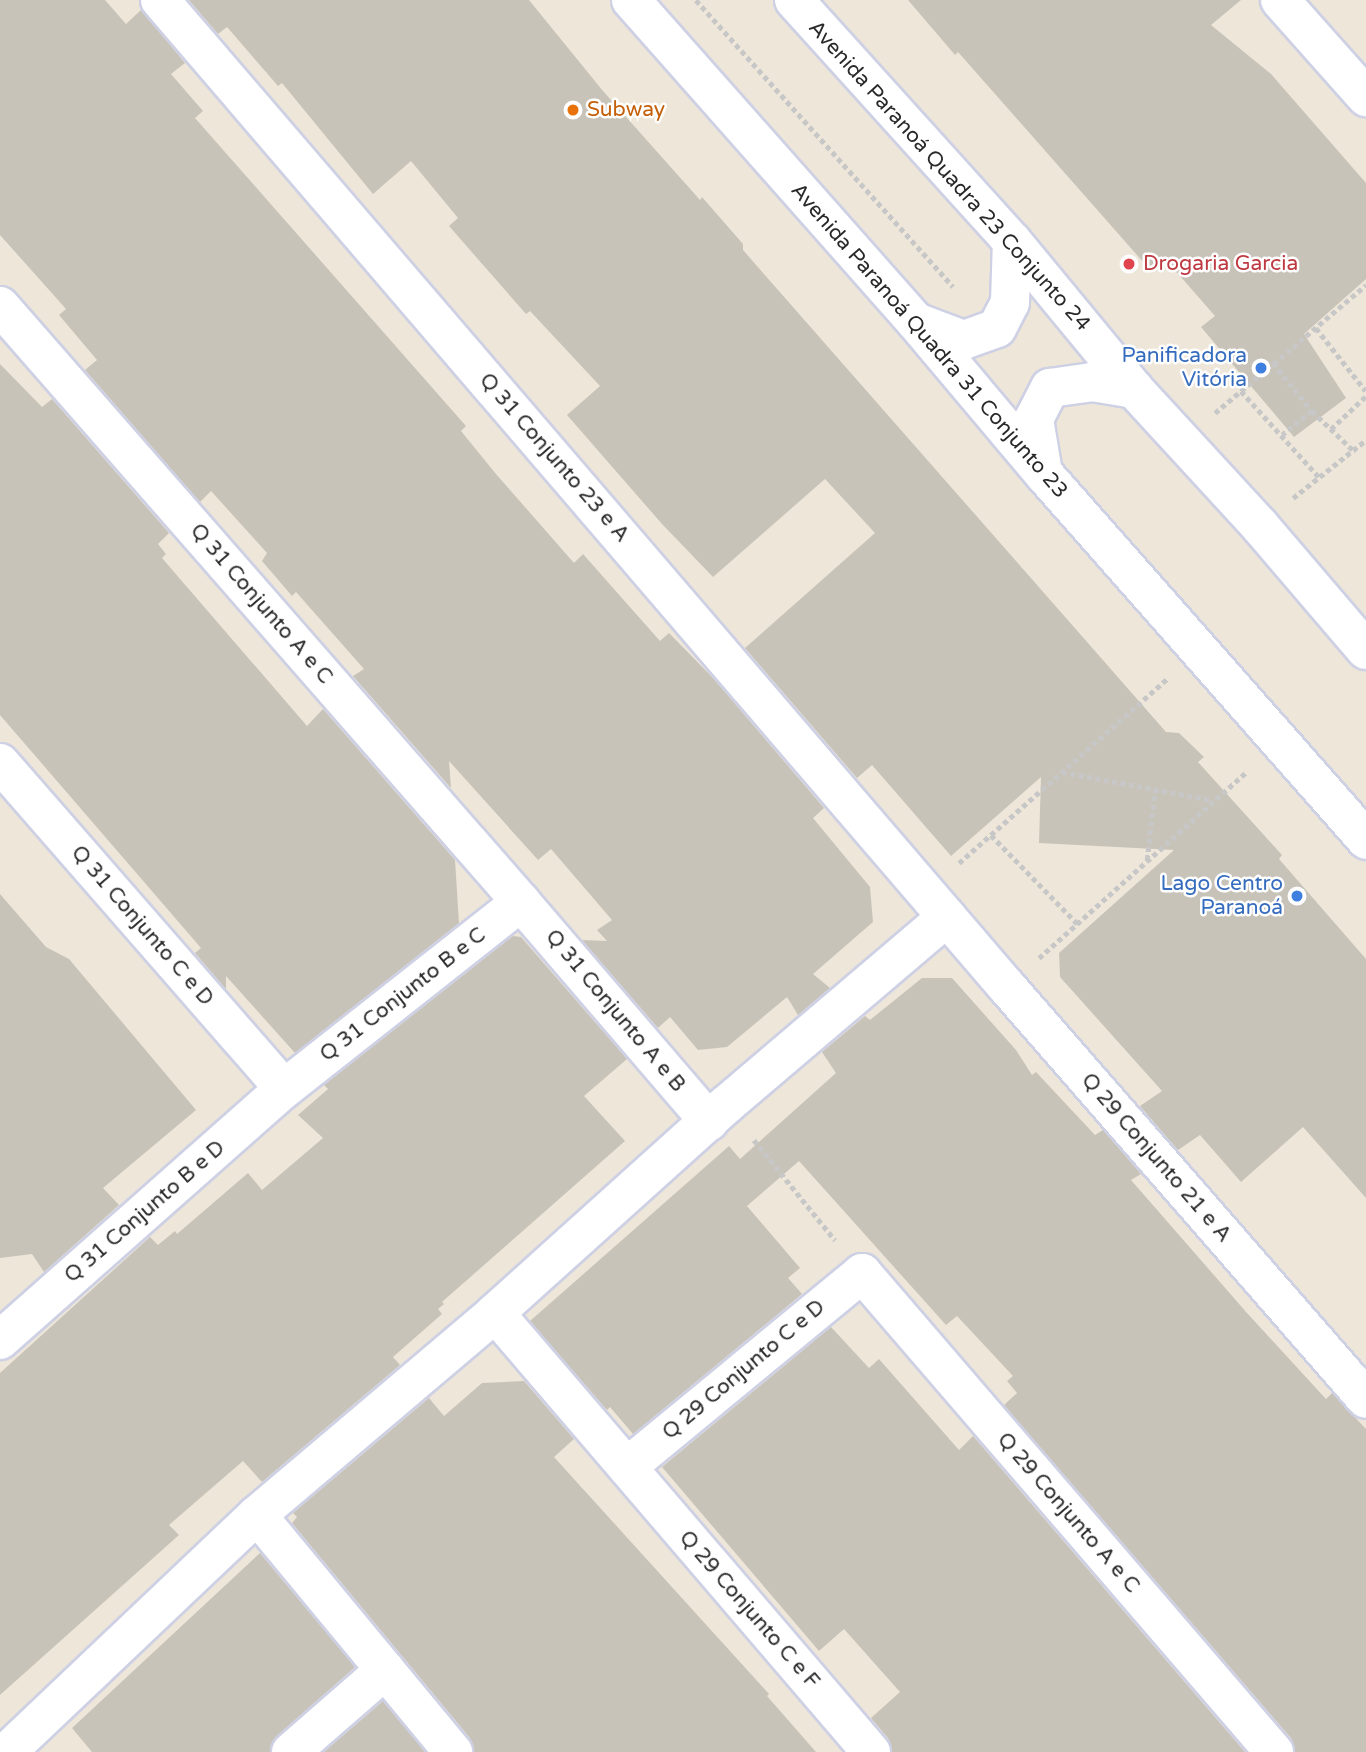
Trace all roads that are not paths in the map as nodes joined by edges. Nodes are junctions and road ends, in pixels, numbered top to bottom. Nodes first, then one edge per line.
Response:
1 (160, 0) edge
2 (631, 0) edge
3 (794, 0) edge
4 (1280, 0) edge
5 (1366, 97) edge
6 (1012, 241) junction
7 (0, 306) edge
8 (915, 321) junction
9 (1134, 389) junction
10 (1043, 473) junction
11 (1366, 650) edge
12 (0, 763) edge
13 (1366, 841) edge
14 (522, 902) junction
15 (937, 904) junction
16 (284, 1089) junction
17 (717, 1113) junction
18 (862, 1273) joint
19 (495, 1313) junction
20 (2, 1335) edge
21 (1366, 1399) edge
22 (627, 1467) junction
23 (257, 1515) junction
24 (385, 1670) junction
25 (19, 1748) edge
26 (291, 1752) edge
27 (453, 1752) edge
28 (871, 1752) edge
29 (1274, 1752) edge

1 - 15 street, Q 31 Conjunto 23 e A
2 - 8 street, Avenida Paranoá Quadra 31 Conjunto 23
3 - 6 street, Avenida Paranoá Quadra 23 Conjunto 24
4 - 5 street
6 - 8 street
6 - 9 street, Avenida Paranoá Quadra 23 Conjunto 24
7 - 14 street, Q 31 Conjunto A e C
8 - 10 street, Avenida Paranoá Quadra 31 Conjunto 23
9 - 10 street
9 - 11 street, Avenida Paranoá Quadra 23 Conjunto 24
10 - 13 street, Avenida Paranoá Quadra 31 Conjunto 23
12 - 16 street, Q 31 Conjunto C e D
14 - 16 street, Q 31 Conjunto B e C
14 - 17 street, Q 31 Conjunto A e B
15 - 17 street
15 - 21 street, Q 29 Conjunto 21 e A
16 - 20 street, Q 31 Conjunto B e D
17 - 19 street
18 - 22 street, Q 29 Conjunto C e D
18 - 29 street, Q 29 Conjunto A e C
19 - 22 street, Q 29 Conjunto C e F
19 - 23 street
22 - 28 street, Q 29 Conjunto C e F
23 - 24 street
23 - 25 street
24 - 26 street
24 - 27 street

